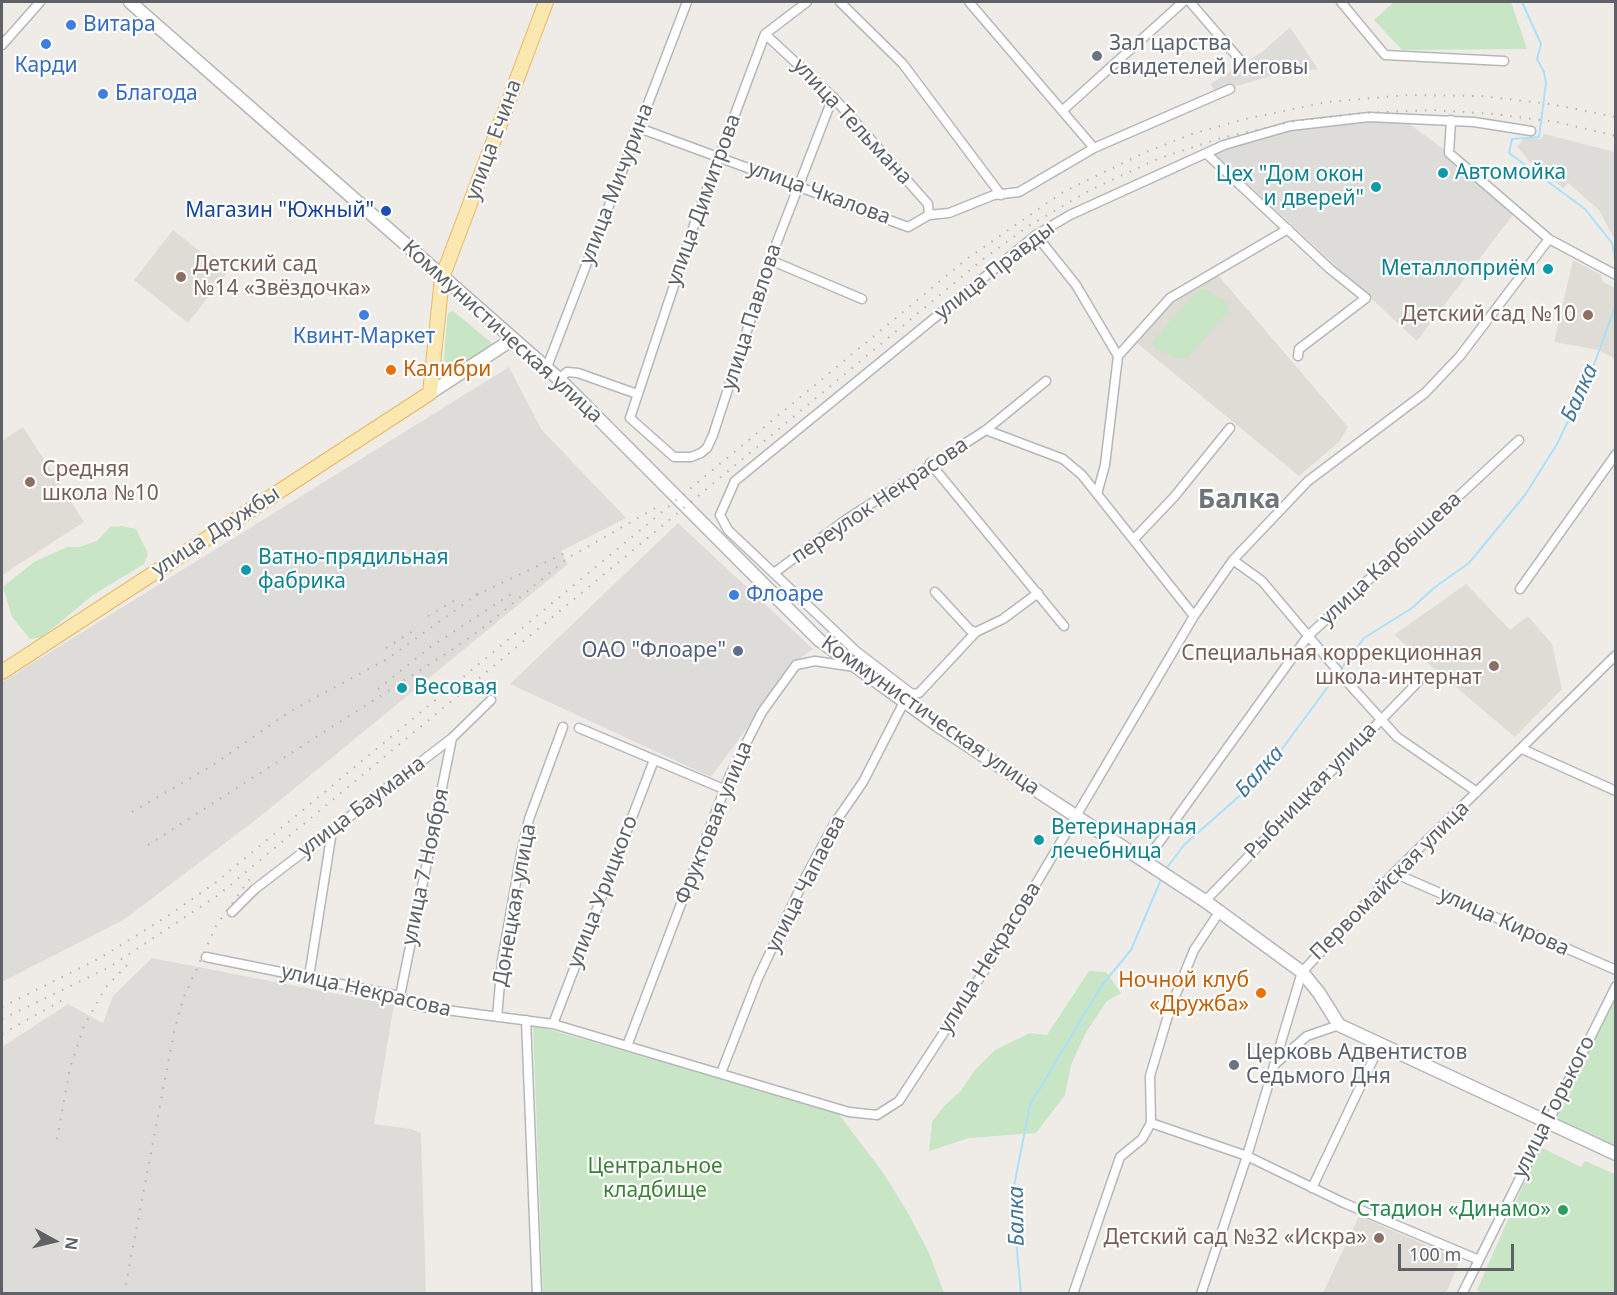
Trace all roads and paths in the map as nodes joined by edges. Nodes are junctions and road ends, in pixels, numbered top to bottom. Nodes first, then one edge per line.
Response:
1 (40, 2) edge
2 (130, 2) edge
3 (546, 2) edge
4 (687, 2) edge
5 (807, 2) edge
6 (840, 2) edge
7 (969, 2) edge
8 (1183, 2) edge
9 (1190, 2) edge
10 (1341, 2) edge
11 (765, 34) junction
12 (2, 45) edge
13 (1504, 62) dead end
14 (1246, 67) dead end
15 (1230, 89) dead end
16 (832, 97) junction
17 (1062, 111) junction
18 (1451, 120) junction
19 (639, 128) junction
20 (1532, 131) dead end
21 (1094, 148) junction
22 (1208, 155) junction
23 (719, 157) junction
24 (798, 186) junction
25 (1000, 195) junction
26 (929, 215) junction
27 (1288, 229) junction
28 (1036, 235) junction
29 (1549, 239) junction
30 (770, 260) junction
31 (1616, 275) edge
32 (442, 278) junction
33 (862, 299) dead end
34 (513, 339) junction
35 (1118, 356) junction
36 (1298, 356) dead end
37 (547, 367) junction
38 (559, 379) junction
39 (1046, 381) dead end
40 (430, 393) junction
41 (637, 394) junction
42 (630, 418) joint
43 (1230, 428) dead end
44 (986, 430) junction
45 (1520, 440) dead end
46 (1615, 455) edge
47 (930, 464) junction
48 (1097, 494) junction
49 (1134, 539) junction
50 (1233, 560) junction
51 (774, 573) junction
52 (1520, 589) dead end
53 (935, 592) dead end
54 (1038, 593) junction
55 (1194, 616) junction
56 (1064, 626) dead end
57 (976, 632) junction
58 (1308, 636) junction
59 (1616, 655) edge
60 (855, 668) junction
61 (2, 672) edge
62 (1418, 682) dead end
63 (908, 698) junction
64 (491, 700) dead end
65 (1380, 720) junction
66 (563, 727) dead end
67 (579, 728) dead end
68 (452, 738) junction
69 (1522, 749) junction
70 (654, 760) junction
71 (726, 790) junction
72 (1616, 791) edge
73 (1477, 792) junction
74 (1076, 816) junction
75 (332, 831) junction
76 (1146, 862) junction
77 (1394, 873) junction
78 (1205, 901) junction
79 (1220, 911) junction
80 (232, 912) dead end
81 (207, 957) dead end
82 (1616, 970) edge
83 (1302, 972) junction
84 (309, 977) junction
85 (1616, 986) edge
86 (399, 996) junction
87 (497, 1017) junction
88 (526, 1020) junction
89 (553, 1024) junction
90 (1339, 1025) junction
91 (1380, 1045) junction
92 (627, 1046) junction
93 (1274, 1065) junction
94 (722, 1073) junction
95 (1547, 1122) junction
96 (1151, 1123) junction
97 (1616, 1154) edge
98 (1247, 1156) junction
99 (1312, 1188) junction
100 (1479, 1260) junction
101 (537, 1293) edge
102 (1073, 1293) edge
103 (1201, 1293) edge
104 (1462, 1293) edge

1 - 12 street
2 - 32 main road, Коммунистическая улица
3 - 32 main road, улица Ечина
4 - 19 street, улица Мичурина
5 - 11 street
6 - 25 street
7 - 17 street
8 - 17 street
9 - 14 street
10 - 13 street
11 - 16 street, улица Тельмана
11 - 23 street, улица Димитрова
15 - 21 street
16 - 24 street, улица Павлова
16 - 26 street, улица Тельмана
17 - 21 street
18 - 20 street, улица Правды
18 - 22 street, улица Правды
18 - 29 street
19 - 23 street, улица Чкалова
19 - 37 street, улица Мичурина
21 - 25 street
22 - 27 street
22 - 28 street, улица Правды
23 - 24 street, улица Чкалова
23 - 41 street, улица Димитрова
24 - 26 street, улица Чкалова
24 - 30 street, улица Павлова
25 - 26 street
27 - 35 street
27 - 36 street
28 - 35 street
28 - 51 street, улица Правды
29 - 31 street
29 - 50 street, улица Некрасова
30 - 33 street
30 - 42 street, улица Павлова
32 - 34 main road, Коммунистическая улица
32 - 40 main road
34 - 37 main road, Коммунистическая улица
34 - 40 main road, улица Дружбы
35 - 48 street
37 - 38 main road, Коммунистическая улица
38 - 41 street
38 - 60 main road, Коммунистическая улица
39 - 44 street, переулок Некрасова
40 - 61 main road, улица Дружбы
41 - 42 street, улица Димитрова
43 - 49 street
44 - 47 street, переулок Некрасова
44 - 48 street, переулок Некрасова
45 - 58 street, улица Карбышева
46 - 52 street
47 - 51 street, переулок Некрасова
47 - 54 street
48 - 49 street, переулок Некрасова
49 - 55 street, переулок Некрасова
50 - 55 street, улица Некрасова
50 - 58 street
51 - 63 street
53 - 57 street
54 - 56 street
54 - 57 street
55 - 74 street, улица Некрасова
57 - 63 street
58 - 65 street
58 - 76 street, улица Карбышева
59 - 69 street, Первомайская улица
60 - 63 main road, Коммунистическая улица
60 - 71 street, Фруктовая улица
62 - 65 street, Рыбницкая улица
63 - 74 main road, Коммунистическая улица
63 - 94 street, улица Чапаева
64 - 68 street, улица Баумана
65 - 73 street
65 - 78 street, Рыбницкая улица
66 - 87 street, Донецкая улица
67 - 70 street
68 - 75 street, улица Баумана
68 - 86 street, улица 7 Ноября
69 - 72 street
69 - 73 street, Первомайская улица
70 - 71 street
70 - 89 street, улица Урицкого
71 - 92 street, Фруктовая улица
73 - 77 street, Первомайская улица
74 - 76 main road, Коммунистическая улица
74 - 94 street, улица Некрасова
75 - 80 street, улица Баумана
75 - 84 street
76 - 78 main road, Коммунистическая улица
77 - 82 street, улица Кирова
77 - 83 street, Первомайская улица
78 - 79 main road, Коммунистическая улица
79 - 83 main road, Коммунистическая улица
79 - 96 street
81 - 84 street, улица Некрасова
83 - 90 main road, Коммунистическая улица
83 - 93 street, Первомайская улица
84 - 86 street, улица Некрасова
85 - 95 street, улица Горького
86 - 87 street, улица Некрасова
87 - 88 street, улица Некрасова
88 - 89 street, улица Некрасова
88 - 101 street
89 - 92 street, улица Некрасова
90 - 91 main road
90 - 93 street
91 - 95 main road
91 - 99 street
92 - 94 street, улица Некрасова
93 - 98 street, Первомайская улица
95 - 97 main road
95 - 100 street, улица Горького
96 - 98 street
96 - 102 street
98 - 99 street
98 - 103 street, Первомайская улица
99 - 100 street
100 - 104 street, улица Горького

